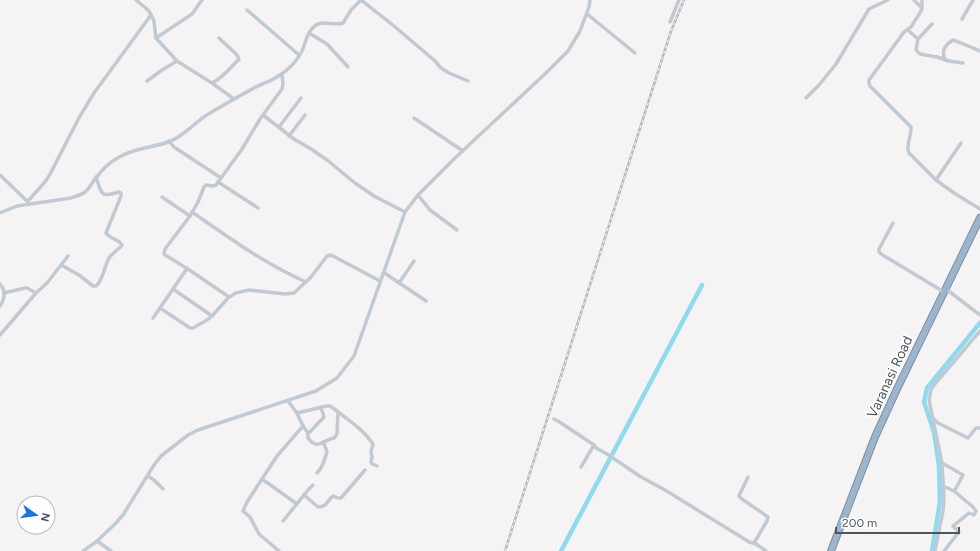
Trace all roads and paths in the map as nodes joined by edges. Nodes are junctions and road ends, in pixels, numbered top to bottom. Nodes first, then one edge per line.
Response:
1 (136, 0) edge
2 (202, 0) edge
3 (361, 0) edge
4 (590, 0) edge
5 (679, 0) edge
6 (888, 0) edge
7 (914, 0) edge
8 (922, 0) edge
9 (973, 0) edge
10 (922, 8) junction
11 (247, 10) dead end
12 (151, 15) junction
13 (589, 16) junction
14 (962, 19) dead end
15 (670, 22) dead end
16 (932, 24) dead end
17 (908, 30) junction
18 (309, 33) junction
19 (156, 38) junction
20 (219, 38) dead end
21 (918, 39) junction
22 (980, 51) edge
23 (635, 53) dead end
24 (299, 55) junction
25 (945, 60) junction
26 (178, 61) junction
27 (963, 63) dead end
28 (348, 67) dead end
29 (282, 74) junction
30 (147, 81) dead end
31 (468, 81) dead end
32 (212, 84) junction
33 (301, 98) dead end
34 (806, 98) dead end
35 (234, 99) junction
36 (264, 115) junction
37 (305, 115) dead end
38 (414, 118) dead end
39 (279, 127) junction
40 (289, 136) junction
41 (169, 141) junction
42 (961, 143) dead end
43 (463, 151) junction
44 (0, 175) edge
45 (96, 177) junction
46 (221, 178) junction
47 (936, 180) junction
48 (218, 182) junction
49 (162, 197) dead end
50 (419, 197) junction
51 (29, 203) junction
52 (258, 208) dead end
53 (980, 209) edge
54 (192, 212) junction
55 (405, 212) junction
56 (0, 213) edge
57 (190, 216) junction
58 (980, 218) edge
59 (893, 223) dead end
60 (457, 230) dead end
61 (68, 256) dead end
62 (414, 261) dead end
63 (61, 265) junction
64 (188, 269) junction
65 (384, 274) junction
66 (380, 281) junction
67 (306, 282) junction
68 (399, 283) junction
69 (0, 284) edge
70 (173, 289) junction
71 (945, 290) junction
72 (4, 293) junction
73 (36, 293) junction
74 (229, 298) junction
75 (426, 301) dead end
76 (0, 306) edge
77 (160, 308) junction
78 (980, 315) edge
79 (212, 316) junction
80 (153, 318) dead end
81 (980, 332) edge
82 (0, 335) edge
83 (288, 401) junction
84 (320, 407) junction
85 (338, 412) junction
86 (297, 413) junction
87 (933, 418) junction
88 (554, 419) dead end
89 (303, 426) junction
90 (980, 428) edge
91 (308, 434) junction
92 (324, 442) junction
93 (594, 445) junction
94 (942, 462) junction
95 (377, 466) dead end
96 (580, 467) dead end
97 (365, 470) dead end
98 (317, 473) dead end
99 (148, 476) junction
100 (748, 477) dead end
101 (262, 479) junction
102 (313, 485) dead end
103 (943, 486) junction
104 (163, 489) dead end
105 (954, 491) junction
106 (304, 495) junction
107 (297, 504) junction
108 (283, 521) dead end
109 (99, 542) junction
110 (754, 543) junction
111 (83, 551) edge
112 (111, 551) edge
113 (279, 551) edge
114 (766, 551) edge
115 (831, 551) edge
116 (935, 551) edge
117 (944, 551) edge

1 - 12 street
2 - 19 street
3 - 18 street
3 - 31 street
4 - 13 street
5 - 15 street
6 - 34 street
7 - 10 street
8 - 10 street
9 - 14 street
10 - 17 street
11 - 24 street
12 - 19 street
12 - 51 street
13 - 23 street
13 - 43 street
16 - 21 street
17 - 21 street
17 - 47 street
18 - 24 street
18 - 28 street
19 - 26 street
20 - 32 street
21 - 25 street
22 - 25 street
24 - 29 street
25 - 27 street
26 - 30 street
26 - 32 street
29 - 35 street
29 - 36 street
32 - 35 street
33 - 39 street
35 - 41 street
36 - 39 street
36 - 46 street
37 - 40 street
38 - 43 street
39 - 40 street
40 - 55 street
41 - 45 street
41 - 46 street
42 - 47 street
43 - 50 street
44 - 51 street
45 - 51 street
45 - 63 street
46 - 48 street
47 - 53 street
48 - 52 street
48 - 54 street
49 - 57 street
50 - 55 street
50 - 60 street
51 - 56 street
54 - 57 street
54 - 67 street
55 - 65 street
57 - 64 street
58 - 71 highway, Varanasi Road
59 - 71 street
61 - 63 street
62 - 68 street
63 - 73 street
64 - 70 street
64 - 74 street
65 - 66 street
65 - 68 street
66 - 67 street
66 - 83 street
67 - 74 street
68 - 75 street
69 - 72 street
70 - 77 street
70 - 79 street
71 - 78 street
71 - 115 highway, Varanasi Road
72 - 73 street
72 - 76 street
73 - 82 street
74 - 79 street
77 - 79 street
77 - 80 street
81 - 87 street
83 - 86 street
83 - 99 street
84 - 85 street
84 - 86 street
84 - 91 street
85 - 92 street
85 - 95 street
86 - 89 street
87 - 90 street
87 - 94 street
88 - 93 street
89 - 91 street
89 - 101 street
91 - 92 street
92 - 98 street
93 - 96 street
93 - 110 street
94 - 103 street
94 - 105 street
97 - 106 street
99 - 104 street
99 - 109 street
100 - 110 street
101 - 107 street
101 - 113 street
102 - 106 street
103 - 105 street
103 - 116 street
105 - 117 street
106 - 107 street
107 - 108 street
109 - 111 street
109 - 112 street
110 - 114 street

